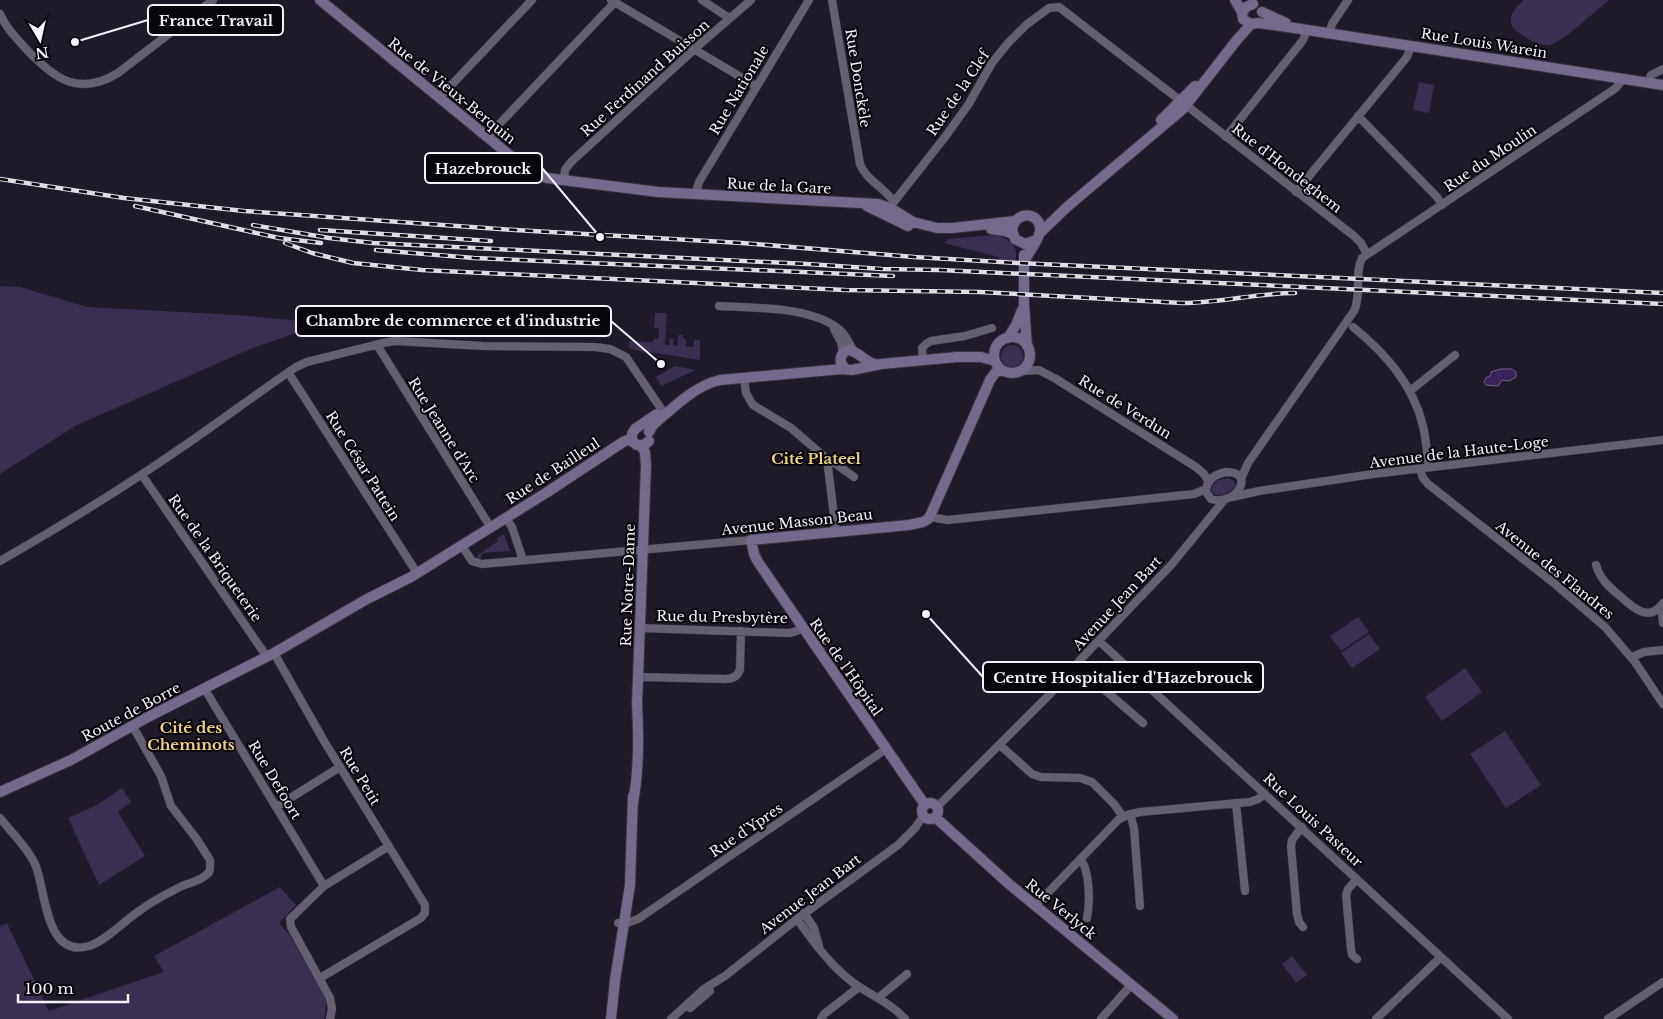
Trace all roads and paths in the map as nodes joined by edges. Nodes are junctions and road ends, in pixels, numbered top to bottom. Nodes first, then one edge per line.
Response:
1 (213, 0) edge
2 (320, 0) edge
3 (532, 0) edge
4 (702, 0) edge
5 (751, 0) edge
6 (809, 0) edge
7 (832, 0) edge
8 (1235, 0) edge
9 (1348, 0) edge
10 (613, 1) edge
11 (1249, 2) edge
12 (1061, 3) edge
13 (1262, 12) junction
14 (0, 14) edge
15 (729, 18) junction
16 (1248, 19) junction
17 (1304, 29) junction
18 (1329, 34) junction
19 (1411, 46) junction
20 (694, 50) junction
21 (1663, 69) edge
22 (1623, 79) junction
23 (1648, 83) junction
24 (1663, 85) edge
25 (756, 86) junction
26 (439, 98) junction
27 (1184, 103) junction
28 (1358, 116) junction
29 (487, 137) junction
30 (1226, 138) junction
31 (564, 180) junction
32 (1296, 192) junction
33 (695, 195) junction
34 (1442, 205) junction
35 (1067, 207) junction
36 (890, 208) junction
37 (1036, 219) junction
38 (1015, 221) junction
39 (1038, 237) junction
40 (1016, 238) junction
41 (1367, 254) junction
42 (1025, 260) junction
43 (1024, 304) junction
44 (719, 306) dead end
45 (1353, 327) dead end
46 (992, 328) dead end
47 (1008, 338) junction
48 (998, 344) junction
49 (377, 345) junction
50 (1027, 346) junction
51 (1455, 355) dead end
52 (957, 357) junction
53 (850, 360) junction
54 (923, 360) junction
55 (998, 366) junction
56 (1021, 371) junction
57 (288, 372) junction
58 (744, 378) junction
59 (1410, 390) junction
60 (662, 410) junction
61 (638, 428) junction
62 (632, 438) junction
63 (646, 439) junction
64 (1663, 440) edge
65 (827, 459) junction
66 (1248, 463) junction
67 (1429, 468) junction
68 (1420, 469) junction
69 (1229, 472) junction
70 (142, 475) junction
71 (854, 477) dead end
72 (1241, 481) junction
73 (1207, 485) junction
74 (1259, 491) junction
75 (1210, 498) junction
76 (1228, 498) junction
77 (936, 503) junction
78 (506, 518) junction
79 (929, 518) junction
80 (952, 520) junction
81 (1208, 520) junction
82 (490, 528) junction
83 (836, 532) junction
84 (751, 540) junction
85 (462, 546) junction
86 (642, 551) junction
87 (523, 560) junction
88 (0, 561) edge
89 (1596, 565) dead end
90 (417, 574) junction
91 (1661, 605) edge
92 (1663, 623) edge
93 (802, 627) junction
94 (640, 628) junction
95 (741, 631) junction
96 (1099, 641) junction
97 (1663, 650) edge
98 (270, 655) junction
99 (1632, 658) junction
100 (1076, 665) junction
101 (638, 677) junction
102 (204, 688) junction
103 (1663, 704) edge
104 (1143, 723) dead end
105 (132, 725) junction
106 (1000, 745) junction
107 (886, 749) junction
108 (340, 767) junction
109 (0, 792) edge
110 (1265, 794) junction
111 (1236, 803) junction
112 (276, 806) junction
113 (930, 812) junction
114 (1127, 815) junction
115 (0, 818) edge
116 (1302, 827) junction
117 (389, 846) junction
118 (1080, 859) junction
119 (1357, 879) junction
120 (324, 886) junction
121 (1245, 891) dead end
122 (1035, 906) junction
123 (1140, 906) dead end
124 (804, 913) junction
125 (1087, 918) dead end
126 (797, 919) junction
127 (621, 923) junction
128 (1303, 927) dead end
129 (819, 948) junction
130 (1441, 957) junction
131 (1357, 960) dead end
132 (907, 974) dead end
133 (320, 978) junction
134 (1663, 982) edge
135 (1131, 985) junction
136 (859, 987) junction
137 (878, 998) junction
138 (330, 1019) edge
139 (610, 1019) edge
140 (672, 1019) edge
141 (821, 1019) edge
142 (906, 1019) edge
143 (1102, 1019) edge
144 (1173, 1019) edge
145 (1376, 1019) edge
146 (1508, 1019) edge
147 (1608, 1019) edge

1 - 14 street
2 - 26 main road, Rue de Vieux-Berquin
3 - 26 street
4 - 15 street
5 - 15 street, Rue Ferdinand Buisson
6 - 25 street, Rue Nationale
7 - 36 street, Rue Donckèle
8 - 16 main road
9 - 18 street
10 - 20 street
10 - 29 street
11 - 13 main road, Rue Louis Warein
11 - 16 main road
12 - 27 street, Rue d'Hondeghem
12 - 36 street, Rue de la Clef
13 - 16 main road
13 - 17 main road, Rue Louis Warein
15 - 20 street, Rue Ferdinand Buisson
16 - 17 main road, Rue Louis Warein
16 - 27 main road
17 - 18 main road, Rue Louis Warein
17 - 30 street
18 - 19 main road, Rue Louis Warein
19 - 22 main road, Rue Louis Warein
19 - 28 street
20 - 25 street
20 - 31 street, Rue Ferdinand Buisson
21 - 23 street
22 - 23 main road, Rue Louis Warein
22 - 34 street, Rue du Moulin
23 - 24 main road, Rue Louis Warein
25 - 33 street, Rue Nationale
26 - 29 main road, Rue de Vieux-Berquin
27 - 30 street, Rue d'Hondeghem
27 - 35 main road
28 - 32 street
28 - 34 street
29 - 31 main road, Rue de Vieux-Berquin
30 - 32 street, Rue d'Hondeghem
31 - 33 main road, Rue de Vieux-Berquin
32 - 41 street, Rue d'Hondeghem
33 - 36 main road, Rue de la Gare
34 - 41 street, Rue du Moulin
35 - 37 main road
35 - 39 main road
36 - 38 main road
36 - 40 main road
37 - 38 main road
37 - 39 main road
38 - 40 main road
39 - 40 main road
39 - 42 main road
40 - 42 main road
41 - 66 street
42 - 43 main road
43 - 47 main road
43 - 50 main road
44 - 53 street
45 - 59 street
46 - 54 street
47 - 48 main road
47 - 50 main road
48 - 52 main road
48 - 55 main road
49 - 57 street
49 - 60 street
49 - 82 street, Rue Jeanne d'Arc
50 - 56 main road
51 - 59 street
52 - 54 main road
52 - 55 main road
53 - 54 main road
53 - 58 main road
53 - 60 main road
55 - 56 main road
55 - 77 main road
56 - 73 street, Rue de Verdun
57 - 70 street
57 - 90 street, Rue César Pattein
58 - 63 main road
58 - 65 street
59 - 67 street
60 - 61 main road
61 - 62 main road
61 - 63 main road
62 - 63 main road
62 - 78 main road, Rue de Bailleul
63 - 86 main road, Rue Notre-Dame
64 - 67 street, Avenue de la Haute-Loge
65 - 71 street
65 - 83 street
66 - 69 street
66 - 72 street
67 - 68 street, Avenue de la Haute-Loge
68 - 74 street, Avenue de la Haute-Loge
68 - 99 street, Avenue des Flandres
69 - 72 street
69 - 73 street
70 - 88 street
70 - 98 street, Rue de la Briqueterie
72 - 74 street
72 - 76 street
73 - 75 street
73 - 80 street, Avenue Masson Beau
74 - 76 street, Avenue de la Haute-Loge
75 - 76 street
75 - 81 street
76 - 81 street, Avenue Jean Bart
77 - 79 main road
77 - 80 street
78 - 82 main road, Rue de Bailleul
78 - 87 street
79 - 80 street, Avenue Masson Beau
79 - 83 main road, Avenue Masson Beau
81 - 96 street, Avenue Jean Bart
82 - 85 main road, Rue de Bailleul
83 - 84 main road, Avenue Masson Beau
84 - 86 street, Avenue Masson Beau
84 - 93 main road, Rue de l'Hôpital
85 - 87 street, Avenue Masson Beau
85 - 90 main road, Rue de Bailleul
86 - 87 street, Avenue Masson Beau
86 - 94 main road, Rue Notre-Dame
89 - 91 street
90 - 98 main road
91 - 92 street
93 - 95 street, Rue du Presbytère
93 - 107 main road, Rue de l'Hôpital
94 - 95 street, Rue du Presbytère
94 - 101 main road, Rue Notre-Dame
95 - 101 street
96 - 100 street, Avenue Jean Bart
96 - 110 street, Rue Louis Pasteur
97 - 99 street
98 - 102 main road, Route de Borre
98 - 108 street, Rue Petit
99 - 103 street, Avenue des Flandres
100 - 104 street
100 - 106 street, Avenue Jean Bart
101 - 127 main road, Rue Notre-Dame
102 - 105 main road, Route de Borre
102 - 112 street, Rue Defoort
105 - 109 main road, Route de Borre
105 - 115 street
106 - 113 street, Avenue Jean Bart
106 - 114 street
107 - 113 main road, Rue de l'Hôpital
107 - 127 street, Rue d'Ypres
108 - 112 street
108 - 117 street, Rue Petit
110 - 111 street
110 - 116 street, Rue Louis Pasteur
111 - 114 street
111 - 121 street
112 - 120 street, Rue Defoort
113 - 122 main road, Rue Verlyck
113 - 124 street, Avenue Jean Bart
114 - 118 street
114 - 123 street
116 - 119 street, Rue Louis Pasteur
116 - 128 street
117 - 120 street
117 - 133 street, Rue Petit
118 - 122 street
118 - 125 street
119 - 130 street, Rue Louis Pasteur
119 - 131 street
120 - 133 street
122 - 135 main road, Rue Verlyck
124 - 126 street, Avenue Jean Bart
124 - 129 street
126 - 129 street
126 - 140 street, Avenue Jean Bart
127 - 139 main road, Rue Notre-Dame
129 - 136 street
130 - 145 street
130 - 146 street, Rue Louis Pasteur
132 - 137 street
133 - 138 street
134 - 147 street
135 - 143 street
135 - 144 main road, Rue Verlyck
136 - 137 street
136 - 141 street
137 - 142 street

